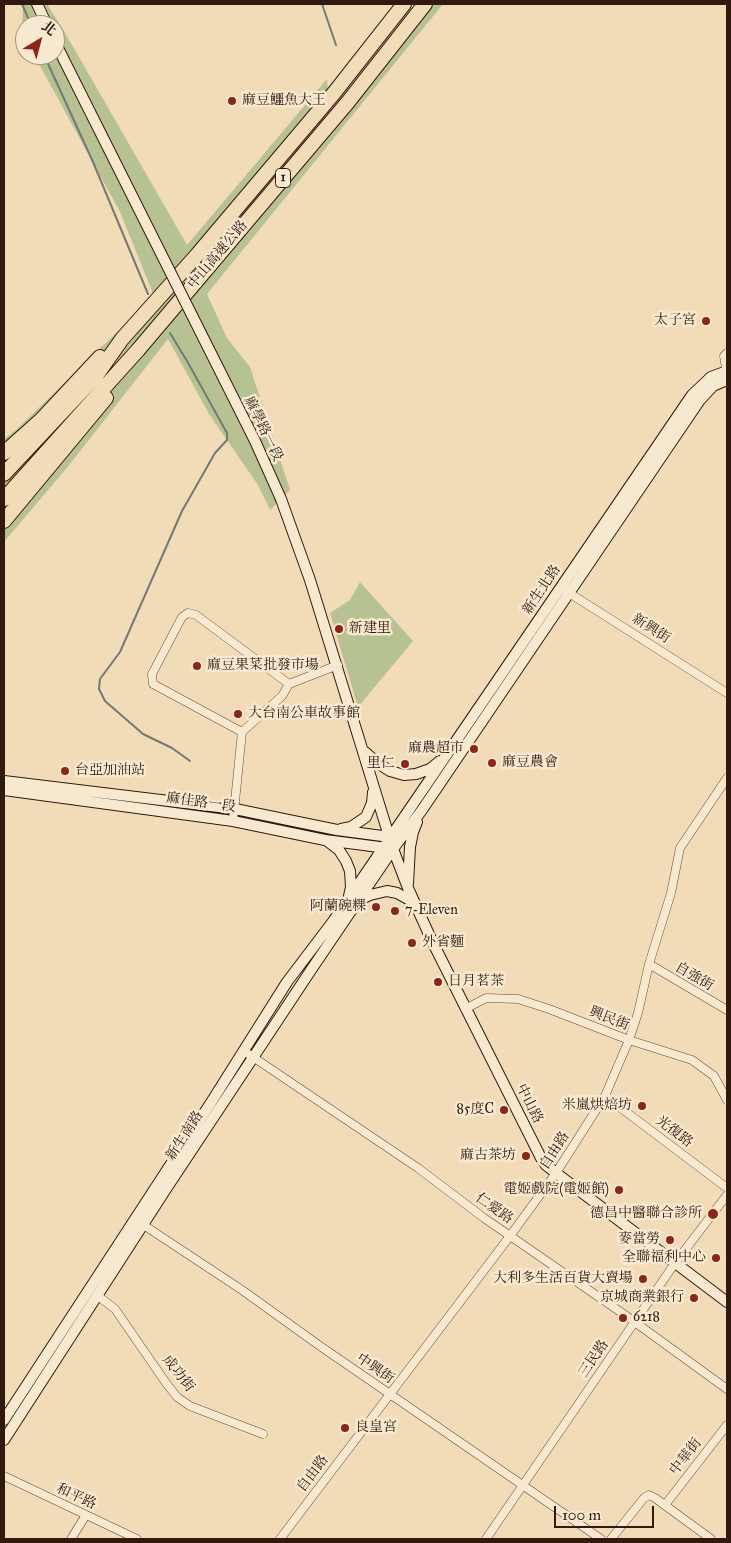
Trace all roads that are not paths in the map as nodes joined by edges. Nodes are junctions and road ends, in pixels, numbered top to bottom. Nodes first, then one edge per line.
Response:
1 (404, 4) edge
2 (425, 4) edge
3 (65, 62) edge
4 (122, 339) junction
5 (138, 350) junction
6 (727, 352) edge
7 (727, 371) edge
8 (727, 379) edge
9 (4, 453) edge
10 (4, 474) edge
11 (4, 500) edge
12 (4, 521) edge
13 (565, 590) junction
14 (338, 665) junction
15 (289, 684) junction
16 (727, 693) edge
17 (242, 732) junction
18 (364, 750) junction
19 (445, 758) junction
20 (727, 778) edge
21 (4, 781) edge
22 (374, 786) junction
23 (4, 790) edge
24 (235, 809) junction
25 (422, 810) junction
26 (233, 821) junction
27 (337, 830) junction
28 (390, 837) junction
29 (325, 840) junction
30 (388, 848) junction
31 (408, 888) junction
32 (353, 900) junction
33 (415, 903) junction
34 (648, 964) junction
35 (465, 1009) junction
36 (727, 1010) edge
37 (629, 1040) junction
38 (249, 1054) junction
39 (605, 1096) junction
40 (727, 1100) edge
41 (556, 1173) junction
42 (727, 1188) edge
43 (727, 1195) edge
44 (139, 1222) junction
45 (510, 1236) junction
46 (675, 1263) junction
47 (98, 1296) junction
48 (727, 1302) edge
49 (634, 1322) junction
50 (727, 1389) edge
51 (390, 1394) junction
52 (4, 1420) edge
53 (727, 1425) edge
54 (263, 1434) dead end
55 (4, 1440) edge
56 (4, 1476) edge
57 (523, 1485) junction
58 (665, 1505) junction
59 (86, 1515) junction
60 (71, 1539) edge
61 (137, 1539) edge
62 (280, 1539) edge
63 (486, 1539) edge
64 (601, 1539) edge
65 (611, 1539) edge
66 (711, 1539) edge

1 - 4 highway, 中山高速公路 / 1
2 - 5 highway, 中山高速公路 / 1
3 - 14 main road, 麻學路一段, bridge
4 - 9 highway
4 - 10 highway, 中山高速公路 / 1
5 - 11 highway, 中山高速公路 / 1
5 - 12 highway
6 - 7 street
7 - 8 street
7 - 13 main road, 新生北路
8 - 13 main road, 新生北路
13 - 16 street, 新興街
13 - 19 main road, 新生北路
13 - 25 main road, 新生北路
14 - 15 street
14 - 18 main road, 麻學路一段
15 - 17 street
15 - 17 street
17 - 24 street
18 - 19 main road
18 - 22 main road, 麻學路一段
19 - 28 main road, 新生北路
20 - 34 street, 自由路
21 - 24 main road, 麻佳路一段
22 - 27 main road
22 - 28 main road, 麻學路一段
23 - 26 main road, 麻佳路一段
24 - 26 street
24 - 27 main road, 麻佳路一段
25 - 30 main road, 新生北路
25 - 31 main road
26 - 29 main road, 麻佳路一段
27 - 28 main road, 麻佳路一段
28 - 30 main road, 新生南路
29 - 30 main road, 麻佳路一段
29 - 32 main road
30 - 31 main road, 中山路
30 - 32 main road, 新生南路
31 - 33 main road, 中山路
32 - 33 main road
32 - 38 main road, 新生南路
33 - 35 main road, 中山路
34 - 36 street, 自強街
34 - 37 street, 自由路
35 - 37 street, 興民街
35 - 41 main road, 中山路
37 - 39 street, 自由路
37 - 40 street, 興民街
38 - 44 main road, 新生南路
38 - 45 street, 仁愛路
39 - 41 street, 自由路
39 - 42 street, 光復路
41 - 45 street, 自由路
41 - 46 main road, 中山路
43 - 46 street, 三民路
44 - 47 main road, 新生南路
44 - 51 street, 中興街
44 - 52 main road, 新生南路
45 - 49 street, 仁愛路
45 - 51 street, 自由路
46 - 48 main road, 中山路
46 - 49 street, 三民路
47 - 54 street, 成功街
47 - 55 main road, 新生南路
49 - 50 street, 仁愛路
49 - 57 street, 三民路
51 - 57 street, 中興街
51 - 62 street, 自由路
53 - 58 street, 中華街
56 - 59 street, 和平路
57 - 63 street, 三民路
57 - 64 street, 中興街
58 - 65 street
58 - 66 street
59 - 60 street
59 - 61 street, 和平路

